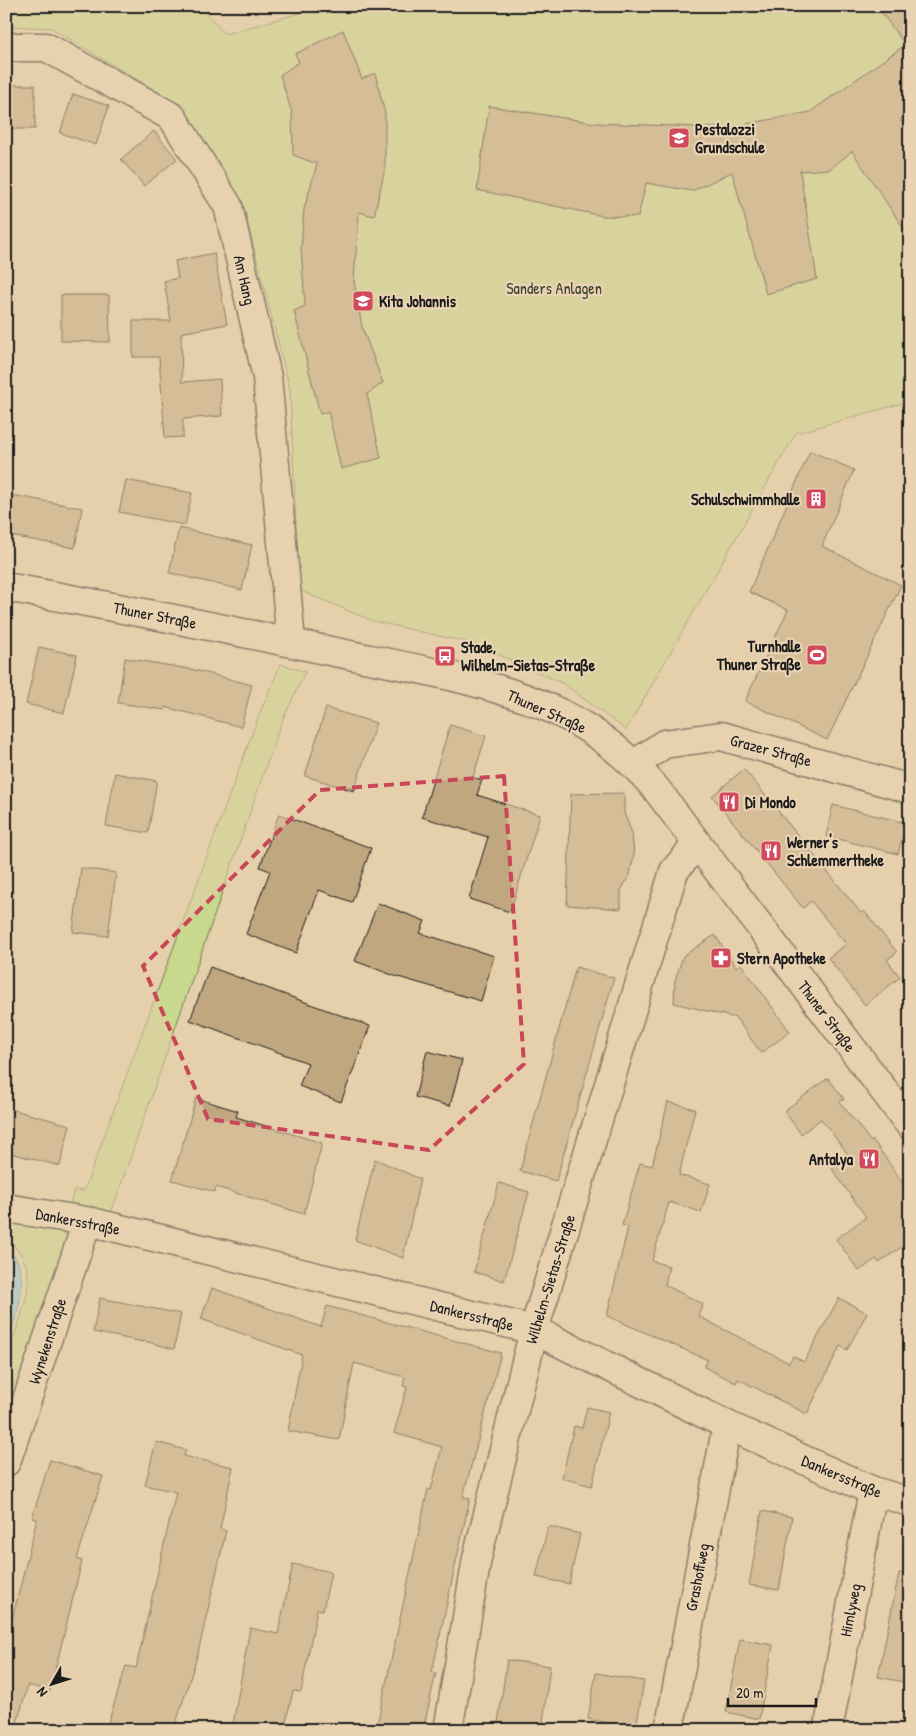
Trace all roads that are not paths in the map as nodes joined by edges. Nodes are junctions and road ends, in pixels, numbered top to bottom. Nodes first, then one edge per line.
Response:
1 (6, 47) edge
2 (6, 587) edge
3 (291, 642) junction
4 (635, 764) junction
5 (910, 789) edge
6 (697, 844) junction
7 (910, 1125) edge
8 (6, 1208) edge
9 (92, 1222) junction
10 (534, 1330) junction
11 (727, 1425) junction
12 (6, 1462) edge
13 (873, 1491) junction
14 (910, 1502) edge
15 (448, 1730) edge
16 (669, 1730) edge
17 (828, 1730) edge

1 - 3 street, Am Hang
2 - 3 street, Thuner Straße
3 - 4 street, Thuner Straße
4 - 5 street, Grazer Straße
4 - 6 street, Thuner Straße
6 - 7 street, Thuner Straße
6 - 10 street, Wilhelm-Sietas-Straße
8 - 9 street, Dankersstraße
9 - 10 street, Dankersstraße
9 - 12 street, Wynekenstraße
10 - 11 street, Dankersstraße
10 - 15 street, Wilhelm-Sietas-Straße
11 - 13 street, Dankersstraße
11 - 16 street, Grashoffweg
13 - 14 street, Dankersstraße
13 - 17 street, Himlyweg

